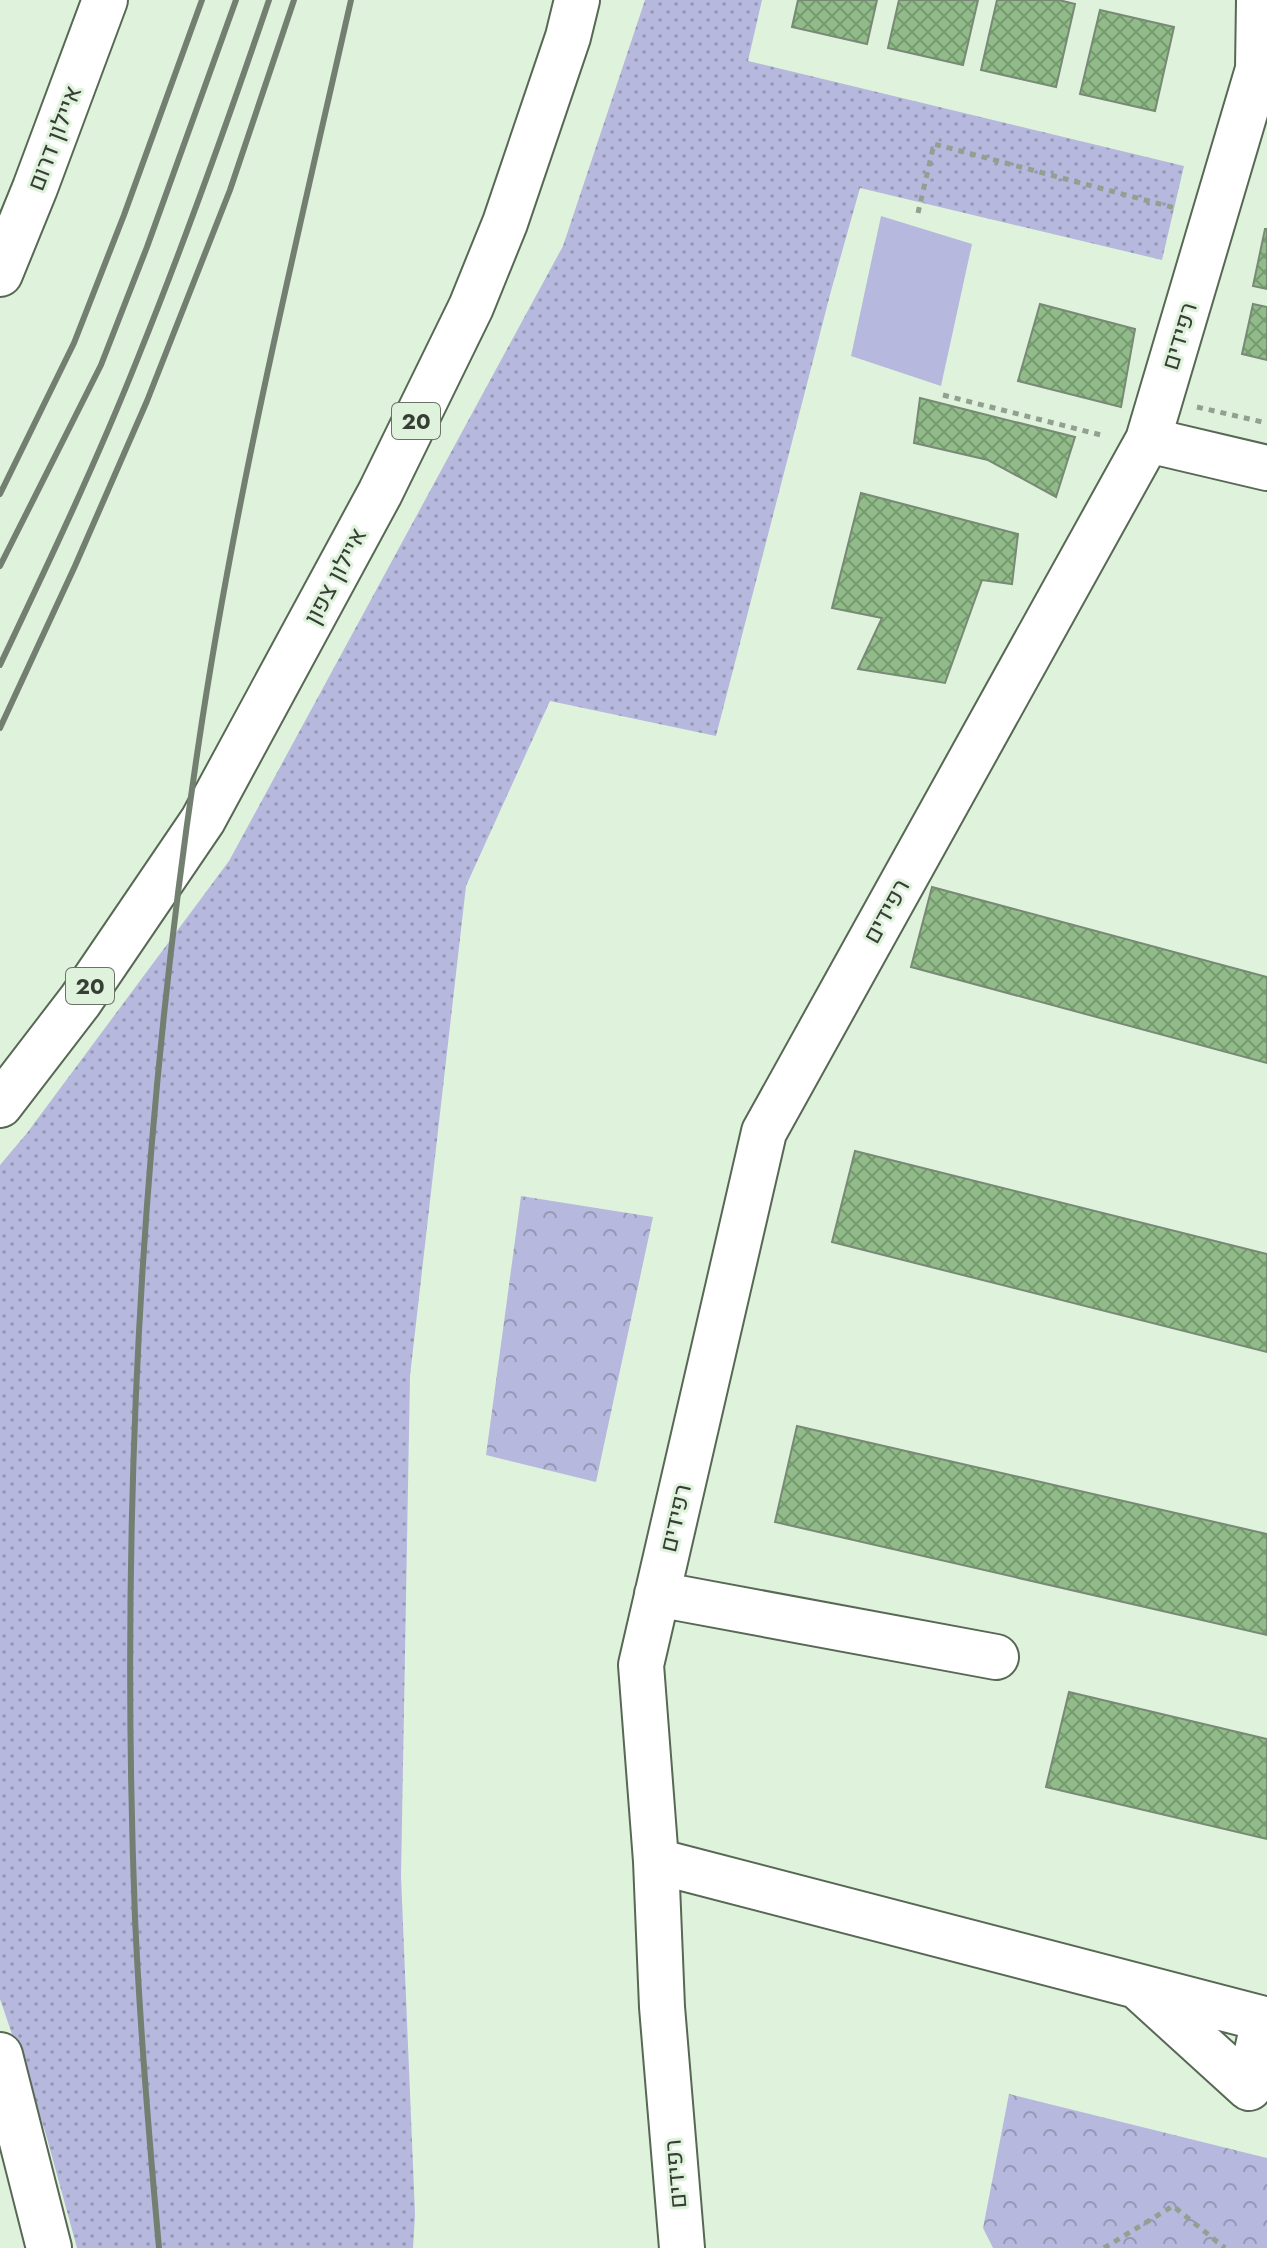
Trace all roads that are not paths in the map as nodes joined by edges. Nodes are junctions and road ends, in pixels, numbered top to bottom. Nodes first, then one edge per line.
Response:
1 (105, 0) edge
2 (577, 0) edge
3 (1259, 0) edge
4 (0, 274) edge
5 (1148, 440) junction
6 (1267, 468) edge
7 (0, 1105) edge
8 (657, 1594) junction
9 (996, 1657) dead end
10 (656, 1861) junction
11 (1138, 1987) junction
12 (0, 2055) edge
13 (1258, 2094) edge
14 (49, 2248) edge
15 (682, 2248) edge

1 - 4 main road, איילון דרום
2 - 7 main road, איילון צפון / 20
3 - 5 main road, רפידים
5 - 6 main road
5 - 8 main road, רפידים
8 - 9 main road
8 - 10 main road, רפידים
10 - 11 main road
10 - 15 main road, רפידים
11 - 13 main road
11 - 13 main road
12 - 14 main road

